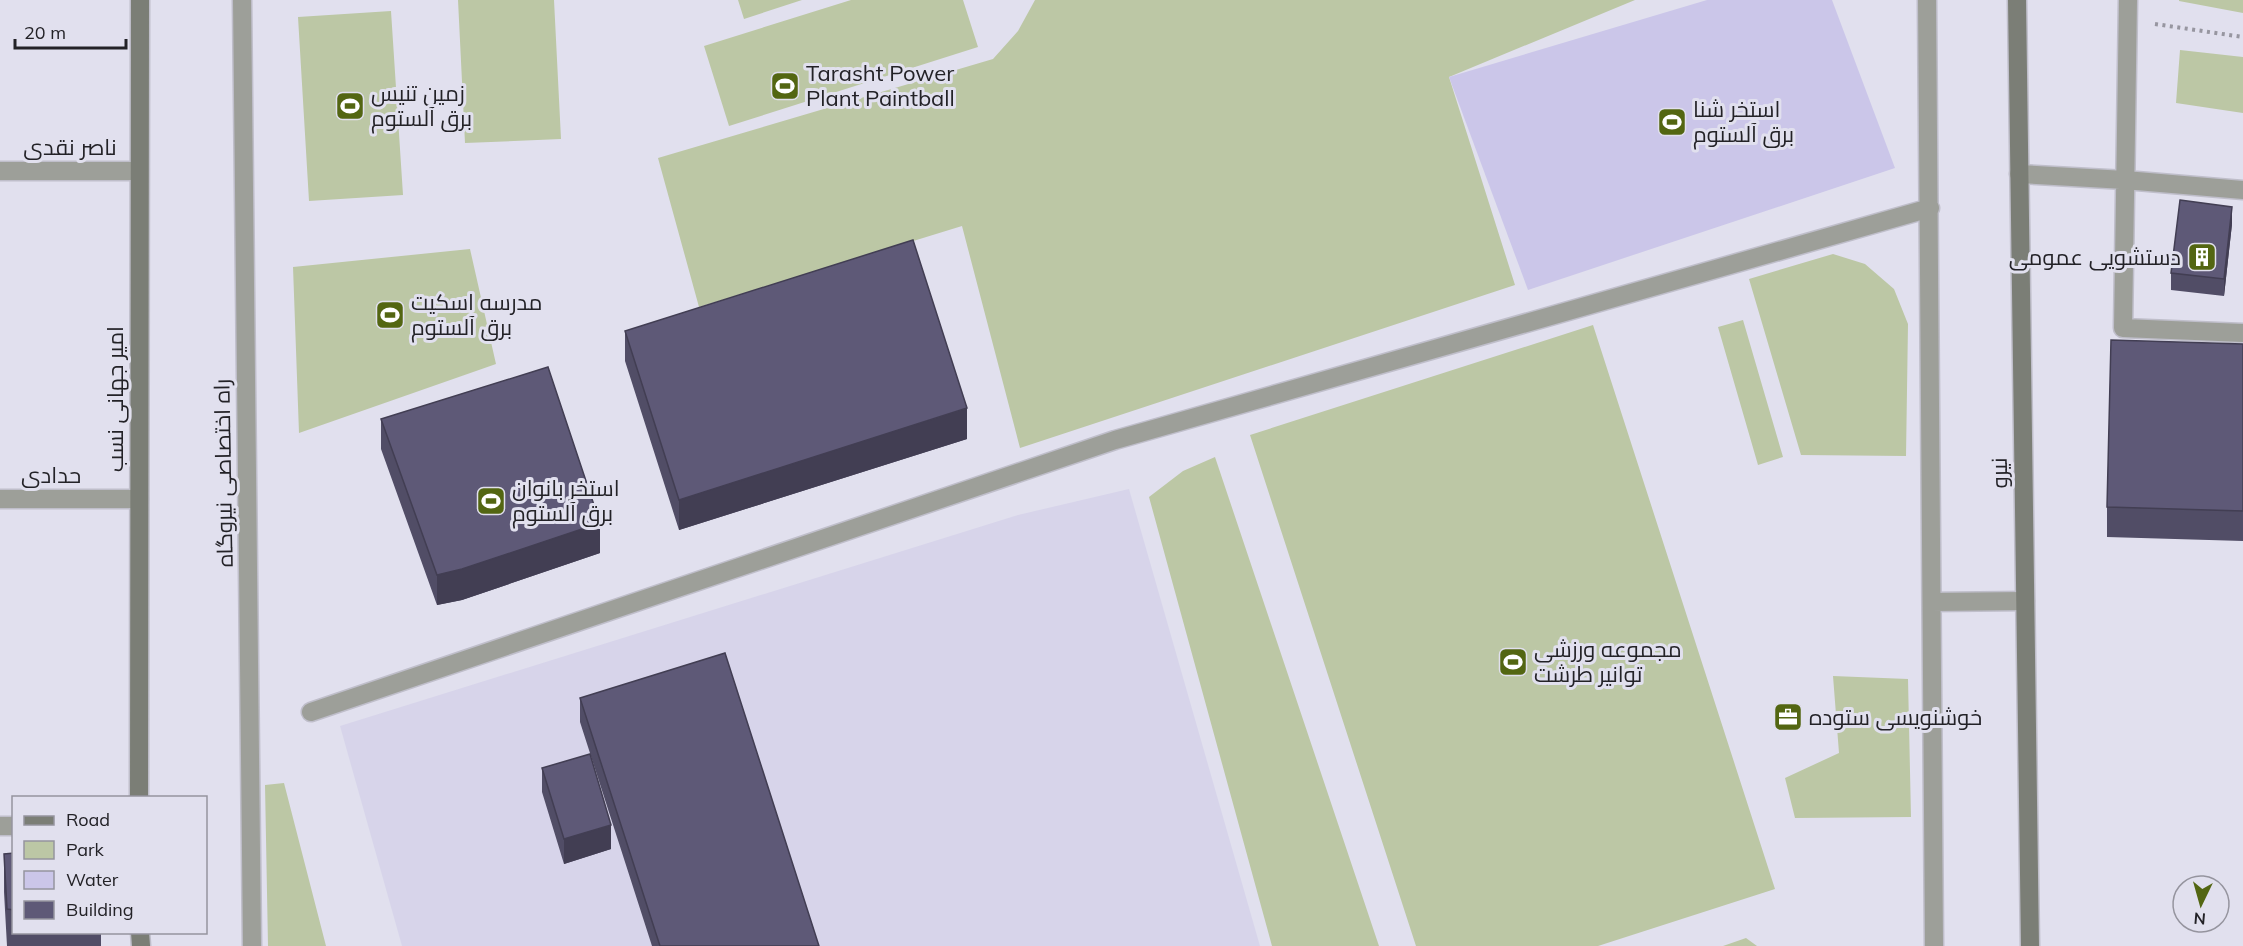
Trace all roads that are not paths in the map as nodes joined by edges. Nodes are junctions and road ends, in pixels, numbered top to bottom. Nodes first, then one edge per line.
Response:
1 (140, 0) edge
2 (242, 0) edge
3 (1927, 0) edge
4 (2017, 0) edge
5 (2128, 0) edge
6 (0, 171) edge
7 (139, 171) junction
8 (2019, 174) junction
9 (2125, 180) junction
10 (2243, 190) edge
11 (1930, 208) junction
12 (2243, 333) edge
13 (0, 499) edge
14 (139, 499) junction
15 (2025, 601) junction
16 (1932, 602) junction
17 (312, 712) dead end
18 (139, 796) edge
19 (252, 946) edge
20 (1934, 946) edge
21 (2030, 946) edge

1 - 7 street, امیر جهانی نسب
2 - 19 street, راه اختصاصی نیروگاه
3 - 11 street
4 - 8 street, نیرو
5 - 9 street
6 - 7 street, ناصر نقدی
7 - 14 street, امیر جهانی نسب
8 - 9 street
8 - 15 street, نیرو
9 - 10 street
9 - 12 street
11 - 16 street
11 - 17 street
13 - 14 street, حدادی
14 - 18 street, امیر جهانی نسب
15 - 16 street
15 - 21 street, نیرو
16 - 20 street

